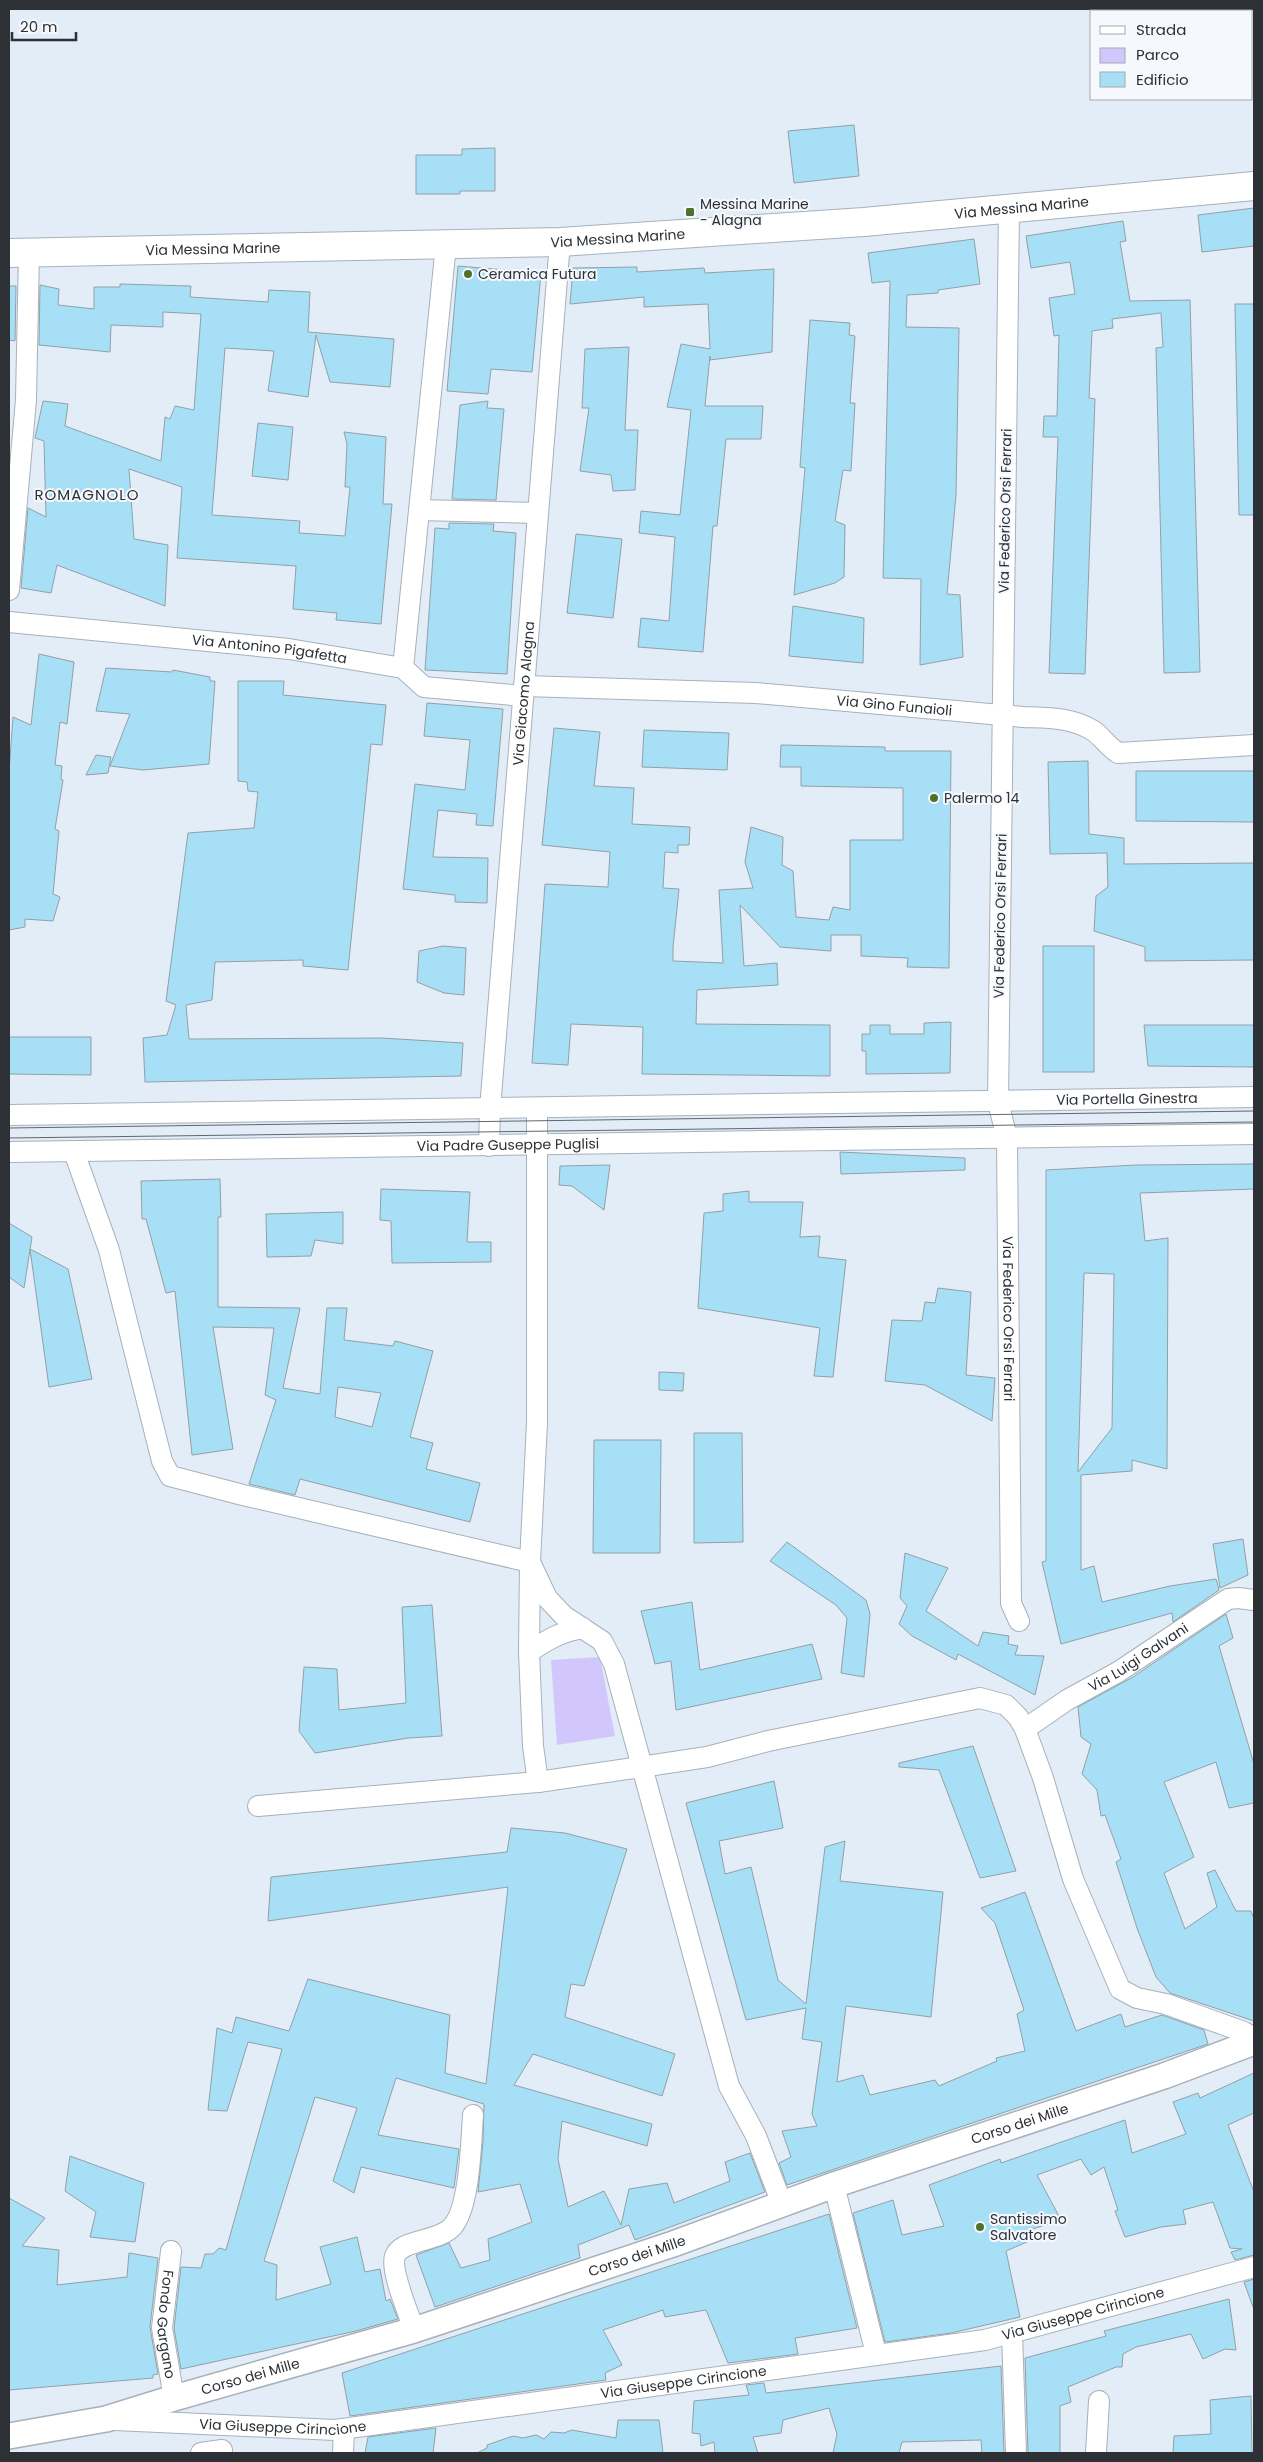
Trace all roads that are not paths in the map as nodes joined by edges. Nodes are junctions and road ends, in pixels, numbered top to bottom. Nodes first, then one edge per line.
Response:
1 (1254, 186) edge
2 (1009, 208) junction
3 (560, 242) junction
4 (446, 245) junction
5 (19, 253) edge
6 (419, 510) junction
7 (538, 512) junction
8 (9, 590) edge
9 (9, 622) edge
10 (403, 668) junction
11 (524, 691) junction
12 (1002, 715) junction
13 (1254, 745) edge
14 (1254, 1098) edge
15 (998, 1102) junction
16 (537, 1108) junction
17 (490, 1109) junction
18 (9, 1115) edge
19 (1254, 1134) edge
20 (1007, 1138) junction
21 (489, 1146) junction
22 (537, 1146) junction
23 (9, 1152) edge
24 (74, 1152) junction
25 (530, 1562) junction
26 (1254, 1600) edge
27 (1019, 1621) dead end
28 (583, 1628) junction
29 (529, 1652) junction
30 (1025, 1729) junction
31 (641, 1767) junction
32 (538, 1782) junction
33 (258, 1806) dead end
34 (1254, 2038) edge
35 (1254, 2042) edge
36 (474, 2115) dead end
37 (834, 2185) junction
38 (782, 2204) junction
39 (171, 2251) dead end
40 (1254, 2267) edge
41 (414, 2330) junction
42 (1012, 2333) junction
43 (876, 2354) junction
44 (174, 2398) junction
45 (1098, 2401) dead end
46 (106, 2419) junction
47 (344, 2429) junction
48 (9, 2436) edge
49 (222, 2450) dead end
50 (201, 2453) edge
51 (343, 2453) edge
52 (1016, 2453) edge
53 (1096, 2453) edge

1 - 2 main road, Via Messina Marine
2 - 3 main road, Via Messina Marine
2 - 12 street, Via Federico Orsi Ferrari
3 - 4 main road, Via Messina Marine
3 - 7 street, Via Giacomo Alagna
4 - 5 main road, Via Messina Marine
4 - 6 street
5 - 8 street
6 - 7 street
6 - 10 street
7 - 11 street, Via Giacomo Alagna
9 - 10 street, Via Antonino Pigafetta
10 - 11 street
11 - 12 street, Via Gino Funaioli
11 - 17 street, Via Giacomo Alagna
12 - 13 street, Via Gino Funaioli
12 - 15 street, Via Federico Orsi Ferrari
14 - 15 street, Via Portella Ginestra
15 - 16 street
15 - 20 street, Via Federico Orsi Ferrari
16 - 17 street
16 - 22 street
17 - 18 street
17 - 21 street, Via Giacomo Alagna
19 - 20 street
20 - 22 street, Via Padre Guseppe Puglisi
20 - 27 street, Via Federico Orsi Ferrari
21 - 22 street, Via Padre Guseppe Puglisi
21 - 24 street, Via Padre Guseppe Puglisi
22 - 25 street
23 - 24 street, Via Padre Guseppe Puglisi
24 - 25 street
25 - 28 street
25 - 29 street
26 - 30 street, Via Luigi Galvani
28 - 29 street
28 - 31 street
29 - 32 street
30 - 31 street
30 - 34 street
31 - 32 street
31 - 38 street
32 - 33 street
35 - 37 street, Corso dei Mille
36 - 41 street
37 - 38 street, Corso dei Mille
37 - 43 street
38 - 41 street, Corso dei Mille
39 - 44 street, Fondo Gargano
40 - 42 street, Via Giuseppe Cirincione
41 - 44 street, Corso dei Mille
42 - 43 street, Via Giuseppe Cirincione
42 - 52 street
43 - 47 street, Via Giuseppe Cirincione
44 - 46 street, Corso dei Mille
45 - 53 street
46 - 47 street, Via Giuseppe Cirincione
46 - 48 street, Corso dei Mille
47 - 51 street
49 - 50 street

